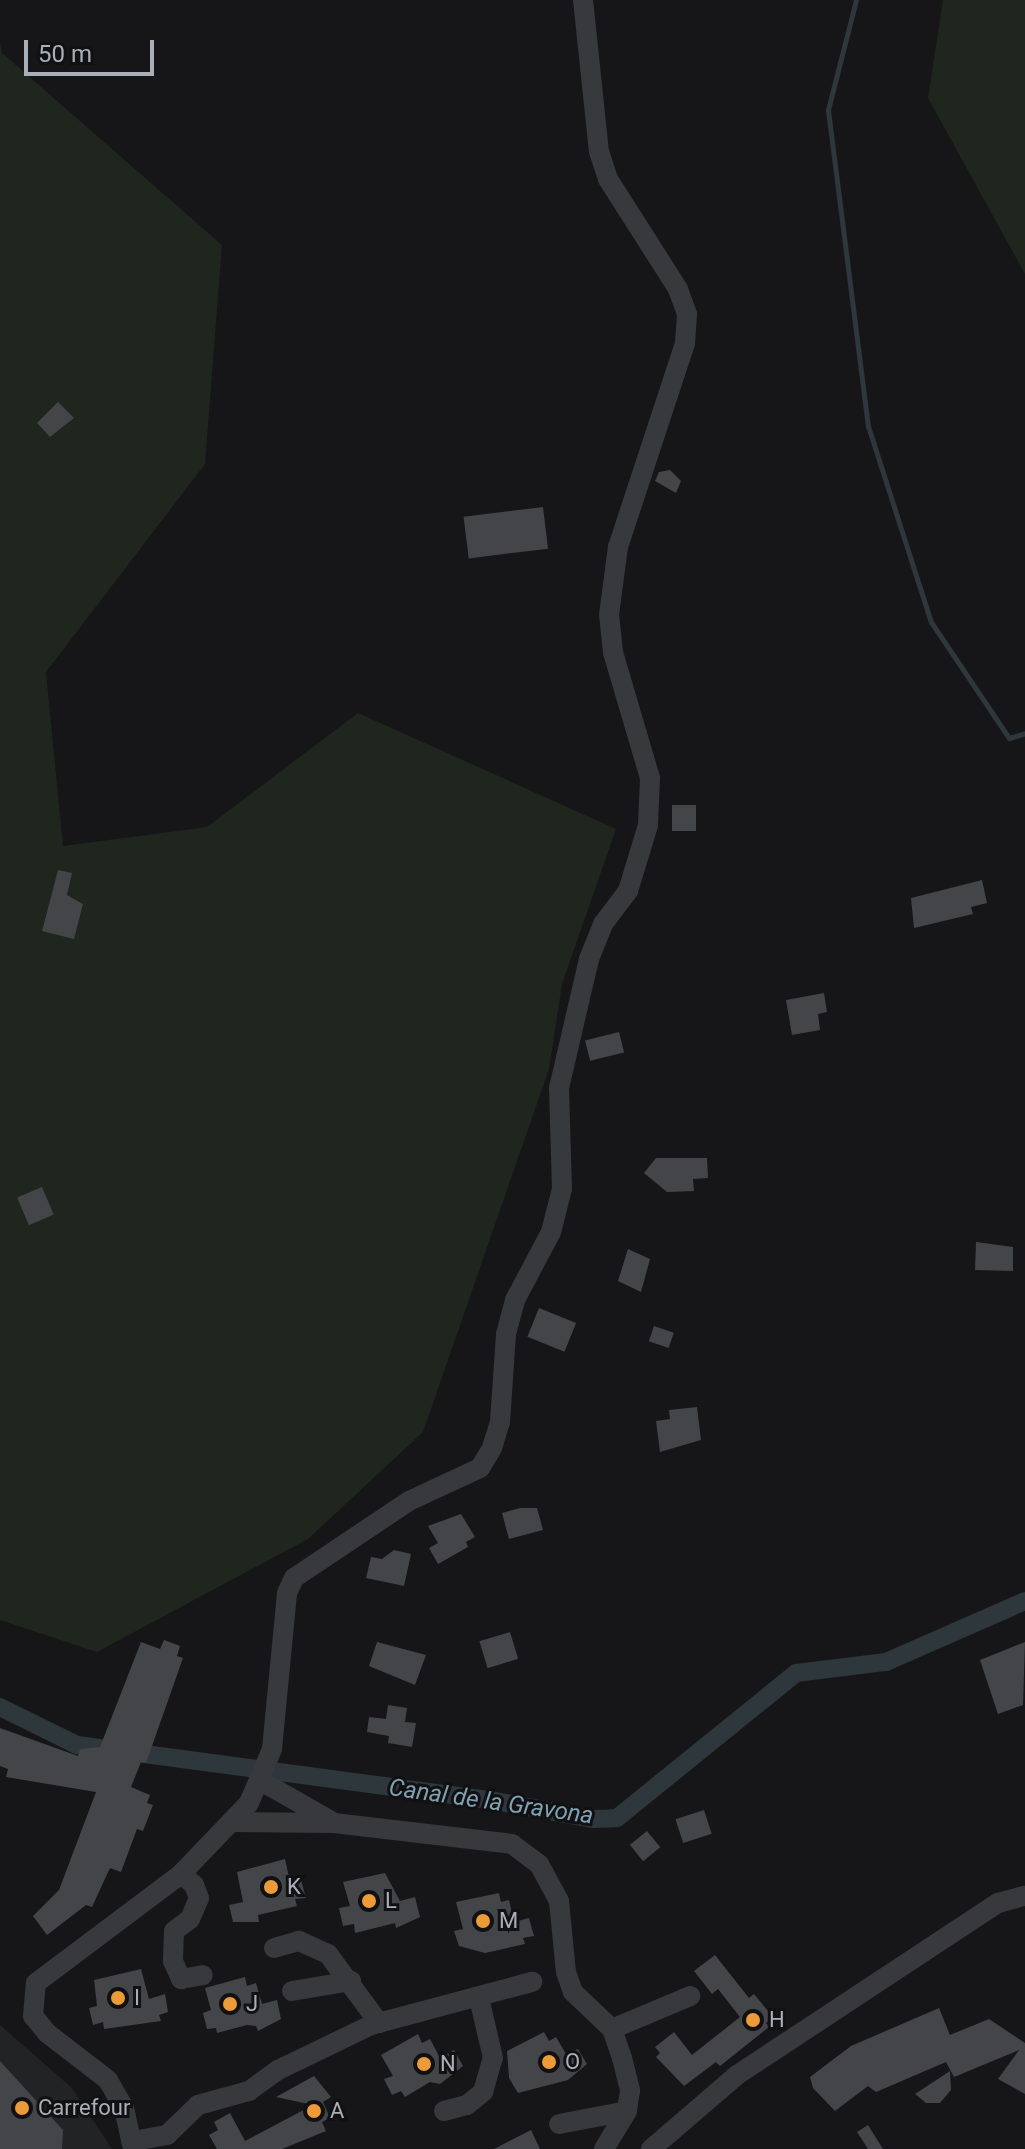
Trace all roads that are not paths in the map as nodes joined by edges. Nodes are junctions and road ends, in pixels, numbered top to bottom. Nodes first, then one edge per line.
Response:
1 (583, 0) edge
2 (261, 1781) junction
3 (235, 1822) junction
4 (334, 1823) junction
5 (181, 1874) junction
6 (1025, 1896) edge
7 (274, 1948) dead end
8 (203, 1975) dead end
9 (351, 1981) junction
10 (532, 1982) dead end
11 (292, 1991) dead end
12 (690, 1996) dead end
13 (479, 1998) junction
14 (379, 2023) junction
15 (612, 2029) junction
16 (444, 2111) dead end
17 (627, 2111) junction
18 (559, 2124) dead end
19 (133, 2145) edge
20 (604, 2149) edge
21 (651, 2149) edge

1 - 2 street
2 - 3 street
2 - 4 street
3 - 4 street
3 - 5 street
4 - 15 street
5 - 8 street
5 - 19 street
6 - 21 street
7 - 9 street
9 - 11 street
9 - 14 street
10 - 13 street
12 - 15 street
13 - 14 street
13 - 16 street
14 - 19 street
15 - 17 street
17 - 18 street
17 - 20 street

